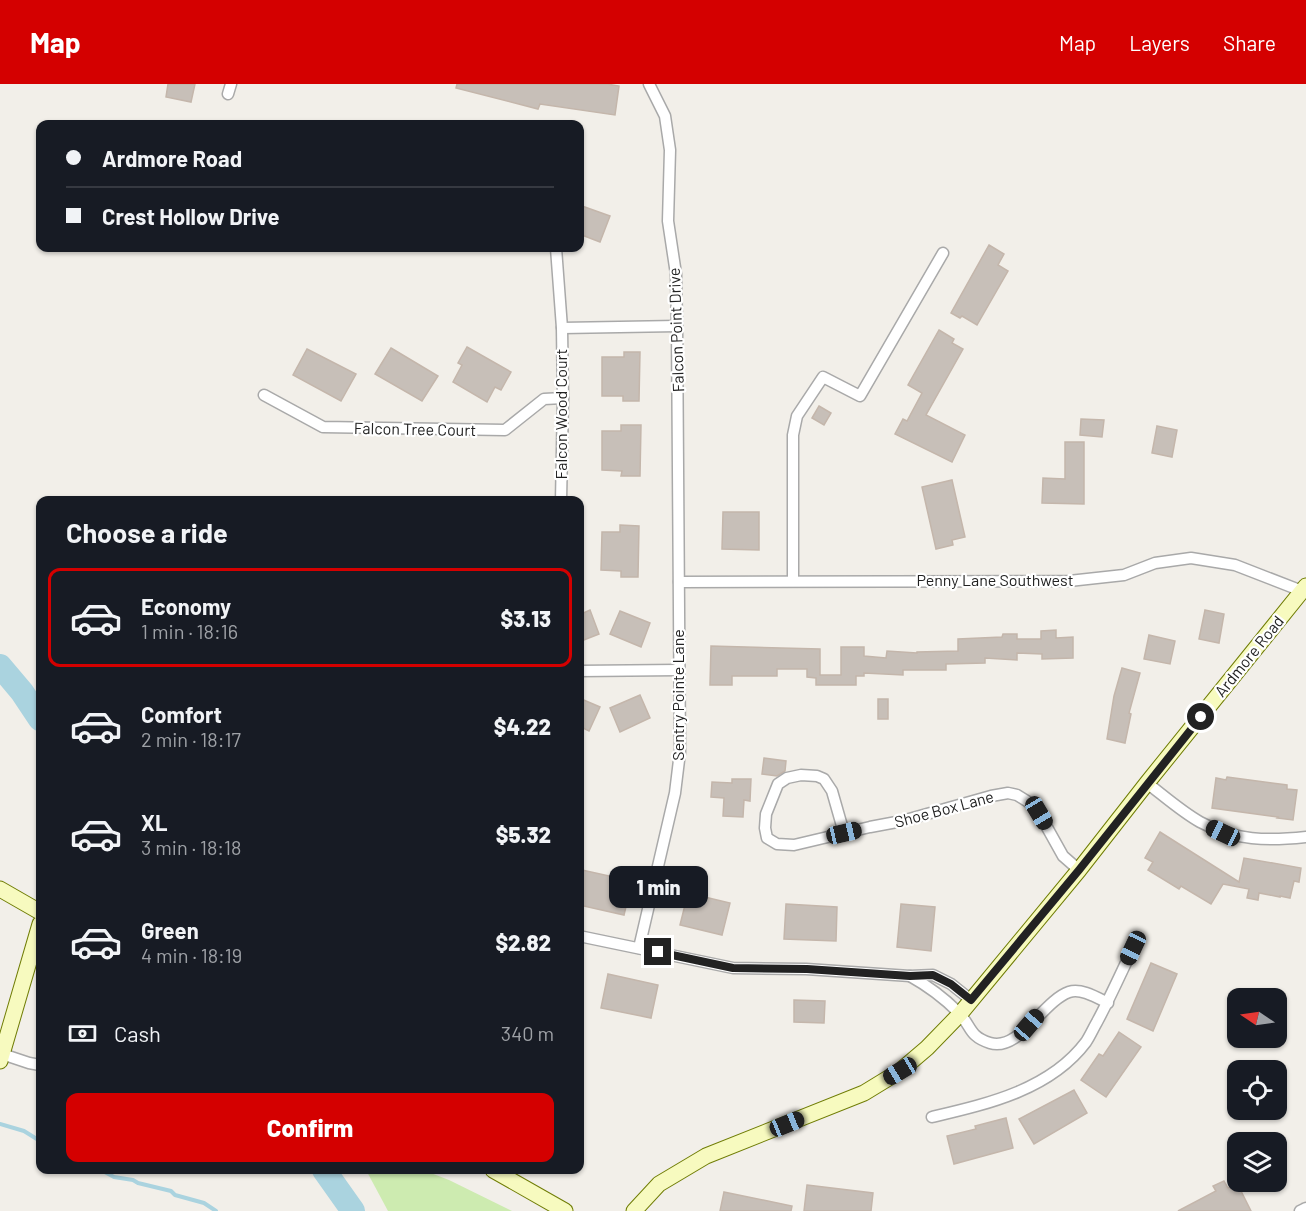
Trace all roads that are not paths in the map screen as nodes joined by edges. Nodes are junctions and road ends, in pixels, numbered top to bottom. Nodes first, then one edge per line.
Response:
1 (649, 84) edge
2 (556, 252) edge
3 (943, 253) dead end
4 (677, 326) junction
5 (562, 328) junction
6 (264, 395) dead end
7 (563, 398) junction
8 (561, 496) edge
9 (793, 580) junction
10 (679, 582) junction
11 (1304, 588) edge
12 (678, 670) junction
13 (584, 671) edge
14 (1147, 783) junction
15 (844, 833) junction
16 (1306, 837) edge
17 (1079, 870) junction
18 (0, 889) edge
19 (36, 910) edge
20 (584, 937) edge
21 (36, 938) edge
22 (639, 948) junction
23 (1133, 948) dead end
24 (910, 976) junction
25 (971, 1000) junction
26 (1108, 1003) junction
27 (960, 1014) junction
28 (1, 1057) edge
29 (36, 1064) edge
30 (932, 1117) dead end
31 (500, 1174) edge
32 (1306, 1208) edge
33 (565, 1211) edge
34 (634, 1211) edge
35 (1300, 1211) edge

1 - 4 street, Falcon Point Drive
2 - 5 street, Falcon Wood Court
3 - 9 street
4 - 5 street
4 - 10 street, Falcon Point Drive
5 - 7 street, Falcon Wood Court
6 - 7 street, Falcon Tree Court
7 - 8 street, Falcon Wood Court
9 - 10 street, Penny Lane Southwest
9 - 11 street, Penny Lane Southwest
10 - 12 street, Sentry Pointe Lane
11 - 14 street, Ardmore Road
12 - 13 street
12 - 22 street, Sentry Pointe Lane
14 - 16 street
14 - 17 street, Ardmore Road
15 - 15 street, Shoe Box Lane
15 - 17 street, Shoe Box Lane
17 - 25 street, Ardmore Road
18 - 19 street
20 - 22 street
21 - 28 street
22 - 24 street
23 - 26 street
24 - 25 street
24 - 27 street
25 - 27 street, Ardmore Road
26 - 27 street
26 - 30 street
27 - 34 street, Ardmore Road
28 - 29 street
31 - 33 street
32 - 35 street

